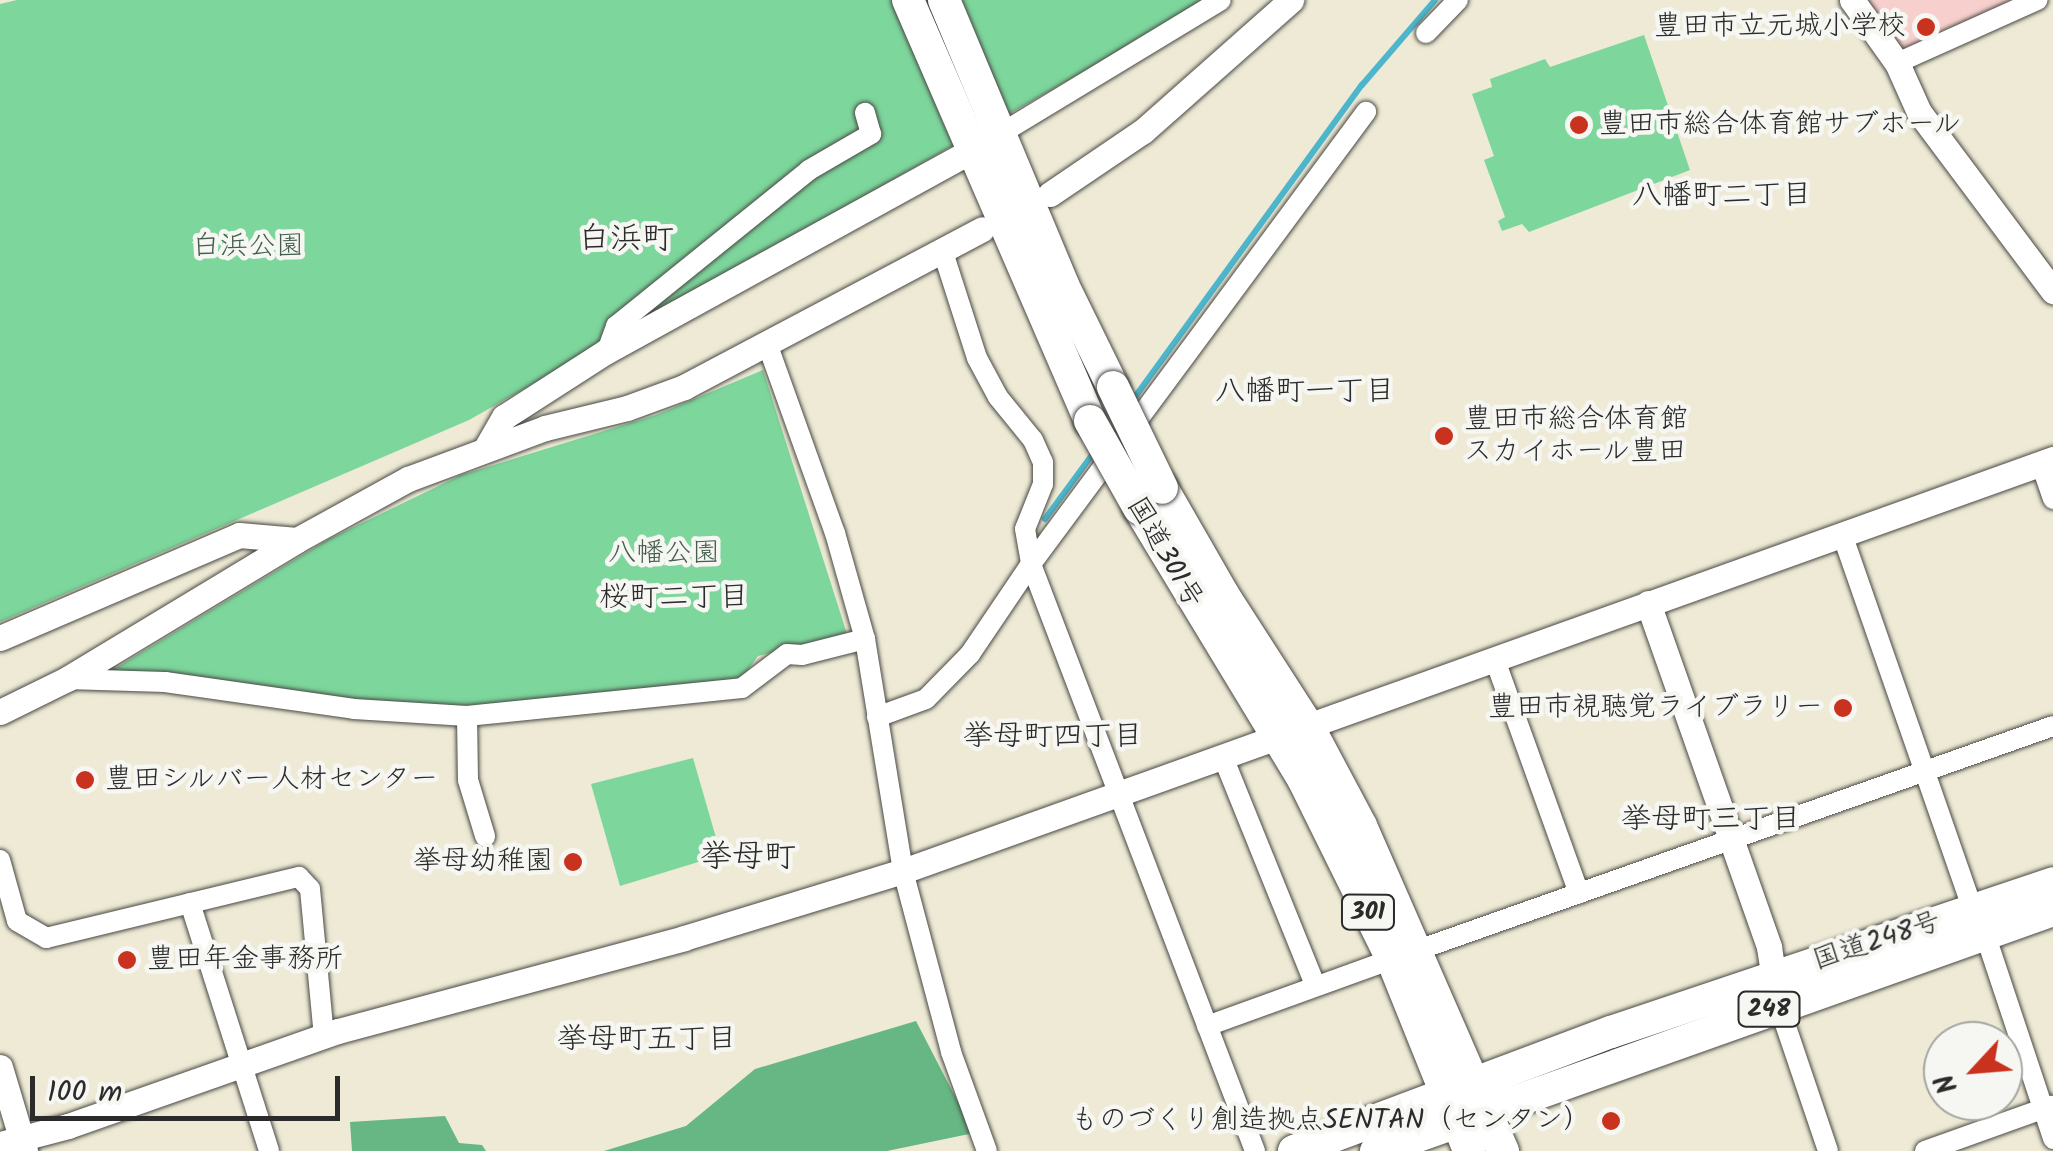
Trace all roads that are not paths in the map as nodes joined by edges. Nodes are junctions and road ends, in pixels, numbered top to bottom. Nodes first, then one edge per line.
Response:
1 (908, 0) edge
2 (944, 0) edge
3 (1221, 0) edge
4 (1291, 0) edge
5 (1458, 0) edge
6 (1852, 0) edge
7 (2036, 0) edge
8 (1426, 32) dead end
9 (1897, 63) junction
10 (1366, 112) dead end
11 (865, 113) dead end
12 (994, 120) junction
13 (966, 138) junction
14 (1050, 194) dead end
15 (982, 228) dead end
16 (942, 249) junction
17 (2053, 290) edge
18 (768, 346) junction
19 (608, 351) junction
20 (486, 448) junction
21 (2047, 461) edge
22 (1150, 498) junction
23 (2053, 500) edge
24 (1842, 534) junction
25 (297, 540) junction
26 (1031, 564) junction
27 (1648, 603) junction
28 (0, 638) edge
29 (864, 639) junction
30 (1495, 660) junction
31 (68, 680) junction
32 (0, 712) edge
33 (876, 715) junction
34 (467, 716) junction
35 (2053, 726) edge
36 (1309, 728) junction
37 (1276, 738) junction
38 (1223, 757) junction
39 (1925, 771) junction
40 (1122, 795) junction
41 (486, 836) dead end
42 (1730, 839) junction
43 (2, 866) edge
44 (903, 870) junction
45 (2053, 883) edge
46 (1579, 893) junction
47 (190, 903) junction
48 (2053, 910) edge
49 (1979, 923) junction
50 (1405, 955) junction
51 (1315, 986) junction
52 (1776, 991) junction
53 (1207, 1026) junction
54 (324, 1036) junction
55 (242, 1063) junction
56 (0, 1067) edge
57 (2048, 1107) edge
58 (1466, 1111) edge
59 (2053, 1139) edge
60 (16, 1145) edge
61 (269, 1151) edge
62 (987, 1151) edge
63 (1255, 1151) edge
64 (1294, 1151) edge
65 (1376, 1151) edge
66 (1503, 1151) edge
67 (1828, 1151) edge
68 (1925, 1151) edge

1 - 13 highway, 国道301号 / 301
2 - 12 highway, 国道301号 / 301
3 - 12 street
4 - 14 street
5 - 8 street
6 - 9 street
7 - 9 street
9 - 17 street
10 - 26 street
11 - 19 street
12 - 22 highway, 国道301号 / 301, bridge
13 - 19 street
13 - 22 highway, 国道301号 / 301, bridge
15 - 16 street
16 - 18 street
16 - 26 street
18 - 20 street
18 - 29 street
19 - 20 street
20 - 25 street
21 - 23 street
21 - 24 street
22 - 36 highway, 国道301号 / 301
22 - 37 highway, 国道301号 / 301
24 - 27 street
24 - 39 street
25 - 28 street
25 - 31 street
26 - 33 street
26 - 40 street
27 - 30 street
27 - 42 street
29 - 33 street
29 - 34 street
30 - 36 street
30 - 46 street
31 - 32 street
31 - 34 street
33 - 44 street
34 - 41 street
35 - 39 street
36 - 37 street
36 - 50 highway, 国道301号 / 301
37 - 38 street
37 - 50 highway, 国道301号 / 301
38 - 40 street
38 - 51 street
39 - 42 street
39 - 49 street
40 - 44 street
40 - 53 street
42 - 46 street
42 - 52 street
43 - 47 street
44 - 54 street
44 - 62 street
45 - 49 highway, 国道248号 / 248
46 - 50 street
47 - 54 street
47 - 55 street
48 - 49 highway, 国道248号 / 248
49 - 52 highway, 国道248号 / 248
49 - 57 street
50 - 51 street
50 - 58 highway, 国道301号 / 301
51 - 53 street
52 - 58 highway, 国道248号 / 248
52 - 67 street
53 - 63 street
54 - 55 street
55 - 60 street
55 - 61 street
56 - 60 street
57 - 59 street
57 - 68 street
58 - 64 highway
58 - 65 highway
58 - 66 highway, 国道301号

